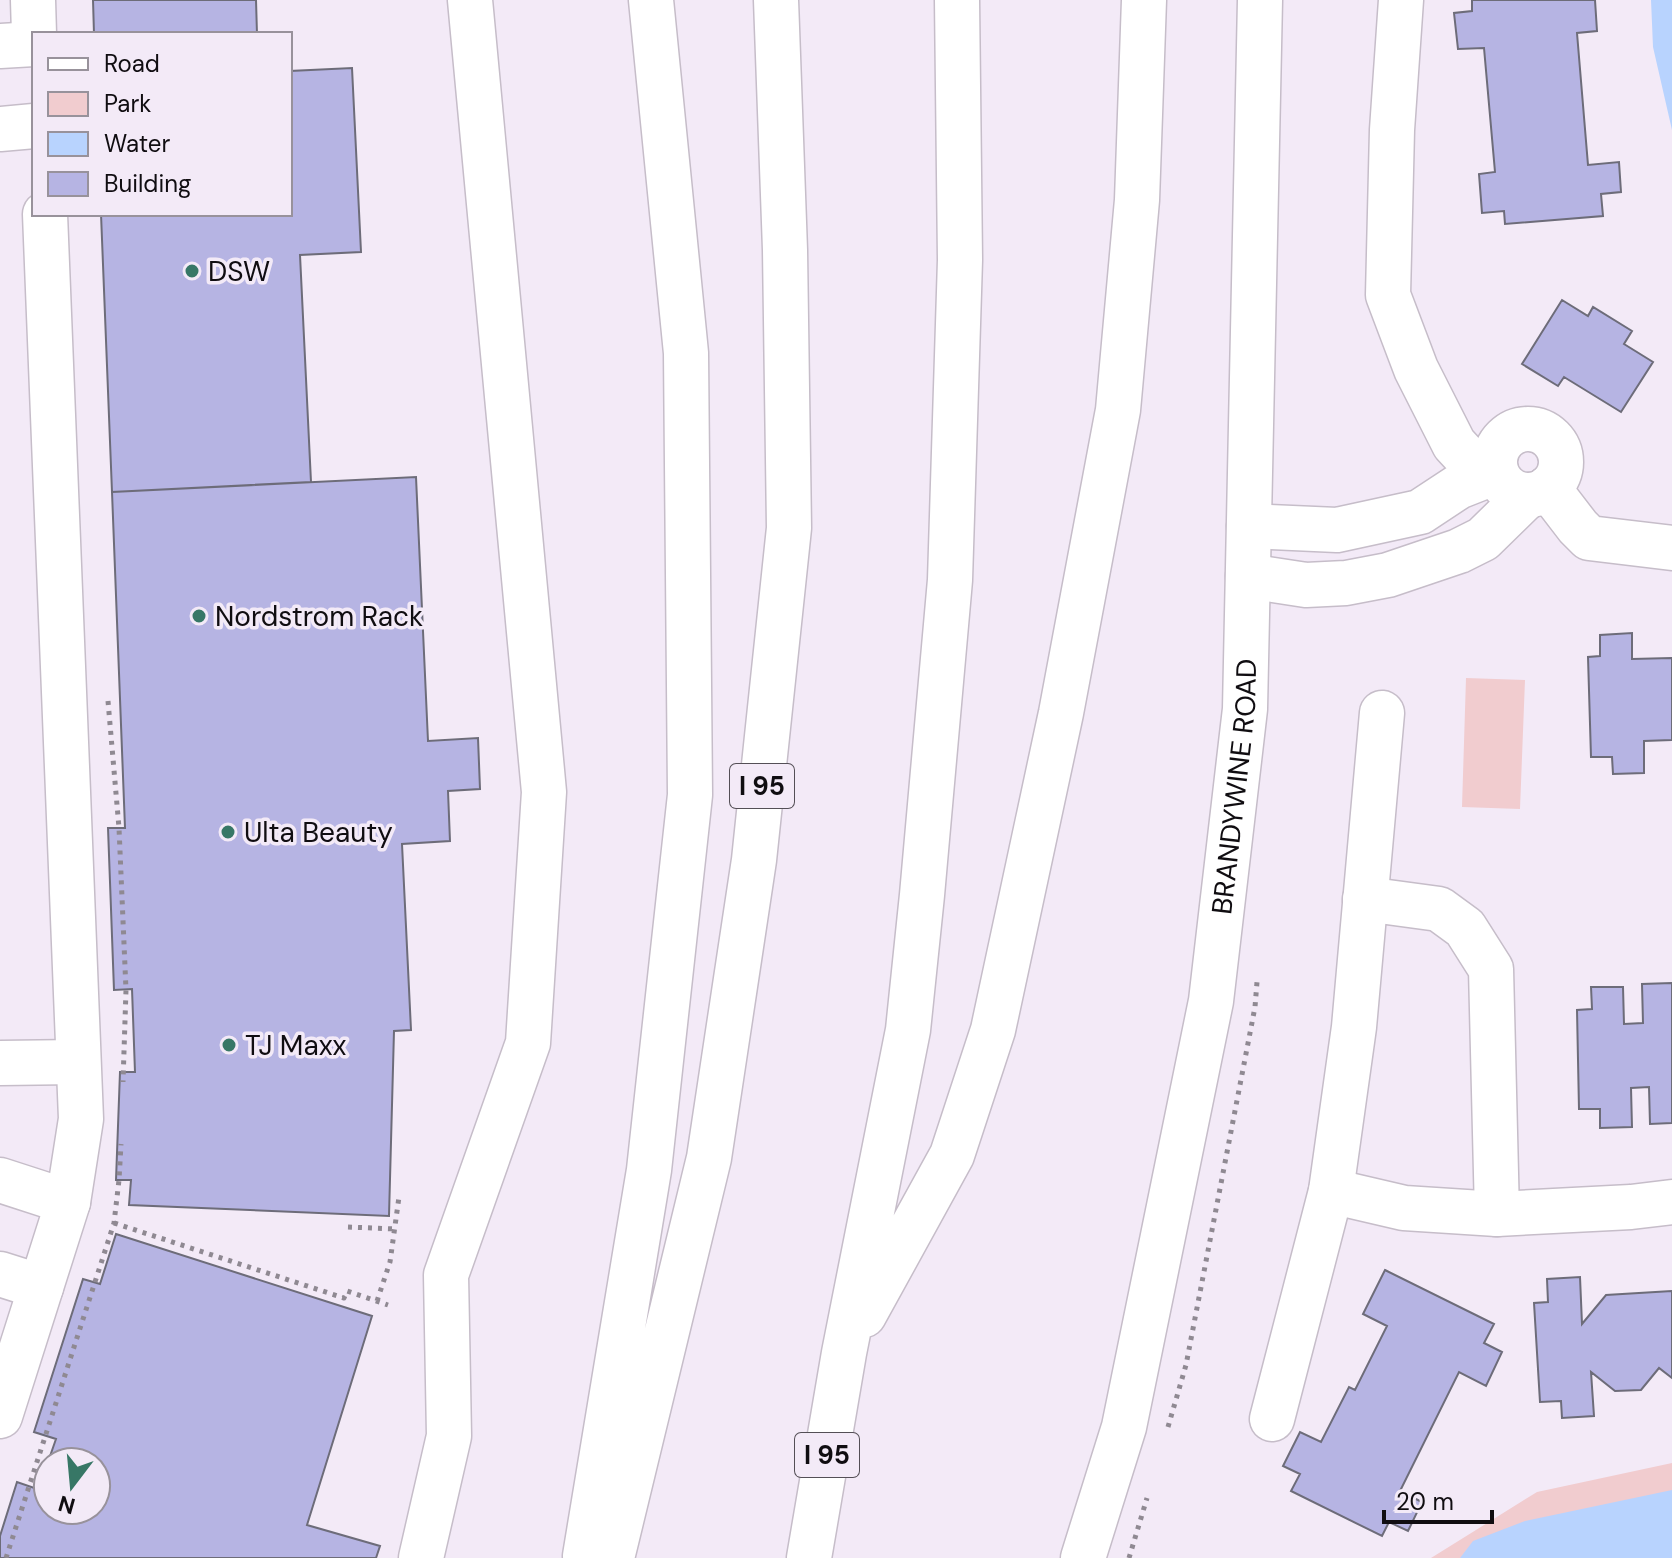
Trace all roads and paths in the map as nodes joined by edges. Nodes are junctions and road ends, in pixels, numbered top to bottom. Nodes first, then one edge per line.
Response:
1 (470, 0) edge
2 (651, 0) edge
3 (776, 0) edge
4 (957, 0) edge
5 (1144, 0) edge
6 (1260, 0) edge
7 (1401, 0) edge
8 (27, 20) edge
9 (0, 46) edge
10 (32, 126) edge
11 (0, 129) edge
12 (45, 216) edge
13 (1524, 485) junction
14 (1249, 526) junction
15 (1672, 548) edge
16 (1248, 576) junction
17 (1382, 713) dead end
18 (1365, 899) junction
19 (78, 1062) junction
20 (0, 1063) edge
21 (0, 1180) edge
22 (1331, 1191) junction
23 (399, 1197) dead end
24 (68, 1202) junction
25 (1672, 1202) edge
26 (1497, 1214) junction
27 (114, 1223) dead end
28 (348, 1227) dead end
29 (395, 1229) junction
30 (0, 1274) edge
31 (41, 1287) junction
32 (377, 1301) junction
33 (388, 1305) dead end
34 (844, 1353) junction
35 (0, 1416) edge
36 (1272, 1419) dead end
37 (421, 1558) edge
38 (585, 1558) edge
39 (612, 1558) edge
40 (809, 1558) edge
41 (1083, 1558) edge

1 - 37 main road
2 - 38 main road
3 - 39 main road, I 95
4 - 34 main road, I 95
5 - 34 main road
6 - 14 main road, BRANDYWINE ROAD
7 - 13 main road
8 - 9 main road
10 - 11 main road
12 - 19 main road
13 - 14 main road
13 - 15 main road
13 - 16 main road
14 - 16 main road, BRANDYWINE ROAD
16 - 41 main road, BRANDYWINE ROAD
17 - 18 main road
18 - 22 main road
18 - 26 main road
19 - 20 main road
19 - 24 main road
21 - 24 main road
22 - 26 main road
22 - 36 main road
23 - 29 path
24 - 31 main road
25 - 26 main road
27 - 32 path
28 - 29 path
29 - 32 path
30 - 31 main road
31 - 35 main road
32 - 33 path
34 - 40 main road, I 95

